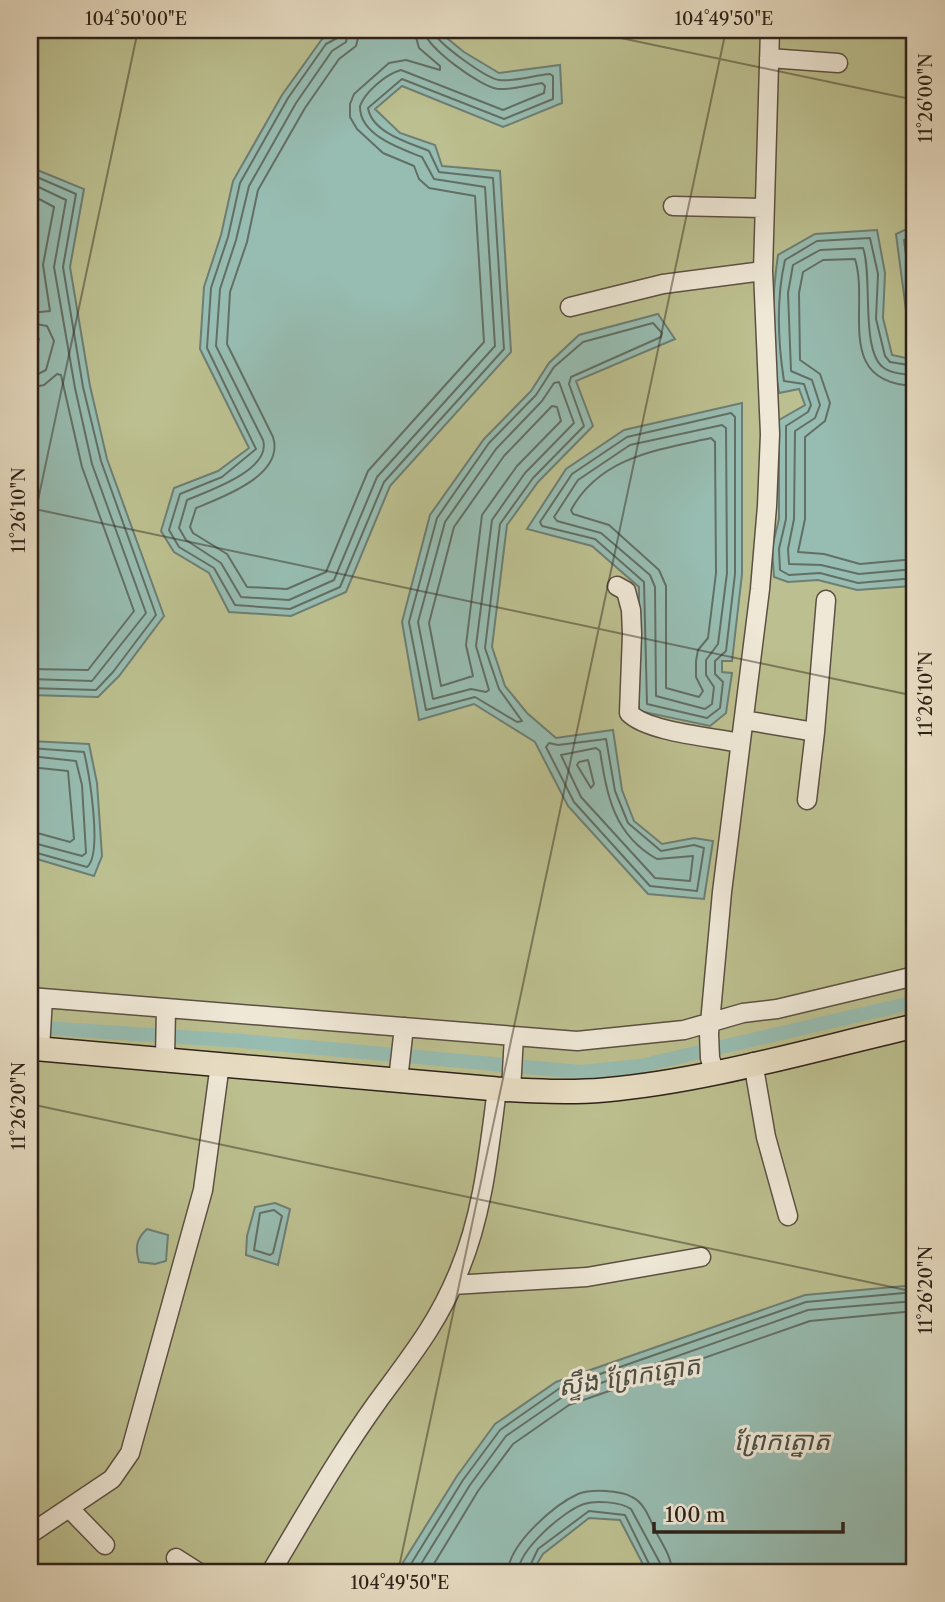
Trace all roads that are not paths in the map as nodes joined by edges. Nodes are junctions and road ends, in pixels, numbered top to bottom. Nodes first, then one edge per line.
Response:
1 (770, 30) edge
2 (769, 58) junction
3 (838, 63) dead end
4 (673, 206) dead end
5 (764, 208) junction
6 (762, 271) junction
7 (570, 307) dead end
8 (617, 586) dead end
9 (826, 600) dead end
10 (744, 720) junction
11 (816, 732) junction
12 (739, 743) junction
13 (807, 800) dead end
14 (915, 976) edge
15 (38, 1001) edge
16 (166, 1008) junction
17 (915, 1026) edge
18 (710, 1028) junction
19 (403, 1033) junction
20 (514, 1036) junction
21 (37, 1042) edge
22 (165, 1059) junction
23 (753, 1062) junction
24 (220, 1064) junction
25 (712, 1065) junction
26 (398, 1073) junction
27 (504, 1090) junction
28 (788, 1216) dead end
29 (701, 1257) dead end
30 (453, 1285) junction
31 (69, 1508) junction
32 (30, 1534) edge
33 (105, 1545) dead end
34 (176, 1558) dead end
35 (198, 1572) edge
36 (271, 1572) edge

1 - 2 street
2 - 3 street
2 - 5 street
4 - 5 street
5 - 6 street
6 - 7 street
6 - 10 street
8 - 12 street
9 - 11 street
10 - 11 street
10 - 12 street
11 - 13 street
12 - 18 street
14 - 18 street
15 - 16 street
15 - 21 street
16 - 19 street
16 - 22 street
17 - 23 main road
18 - 20 street
18 - 25 street
19 - 20 street
19 - 26 street
20 - 27 street
21 - 22 main road
22 - 24 main road
23 - 25 main road
23 - 28 street
24 - 26 main road
24 - 31 street
25 - 27 main road
26 - 27 main road
27 - 30 street
29 - 30 street
30 - 36 street
31 - 32 street
31 - 33 street
34 - 35 street

